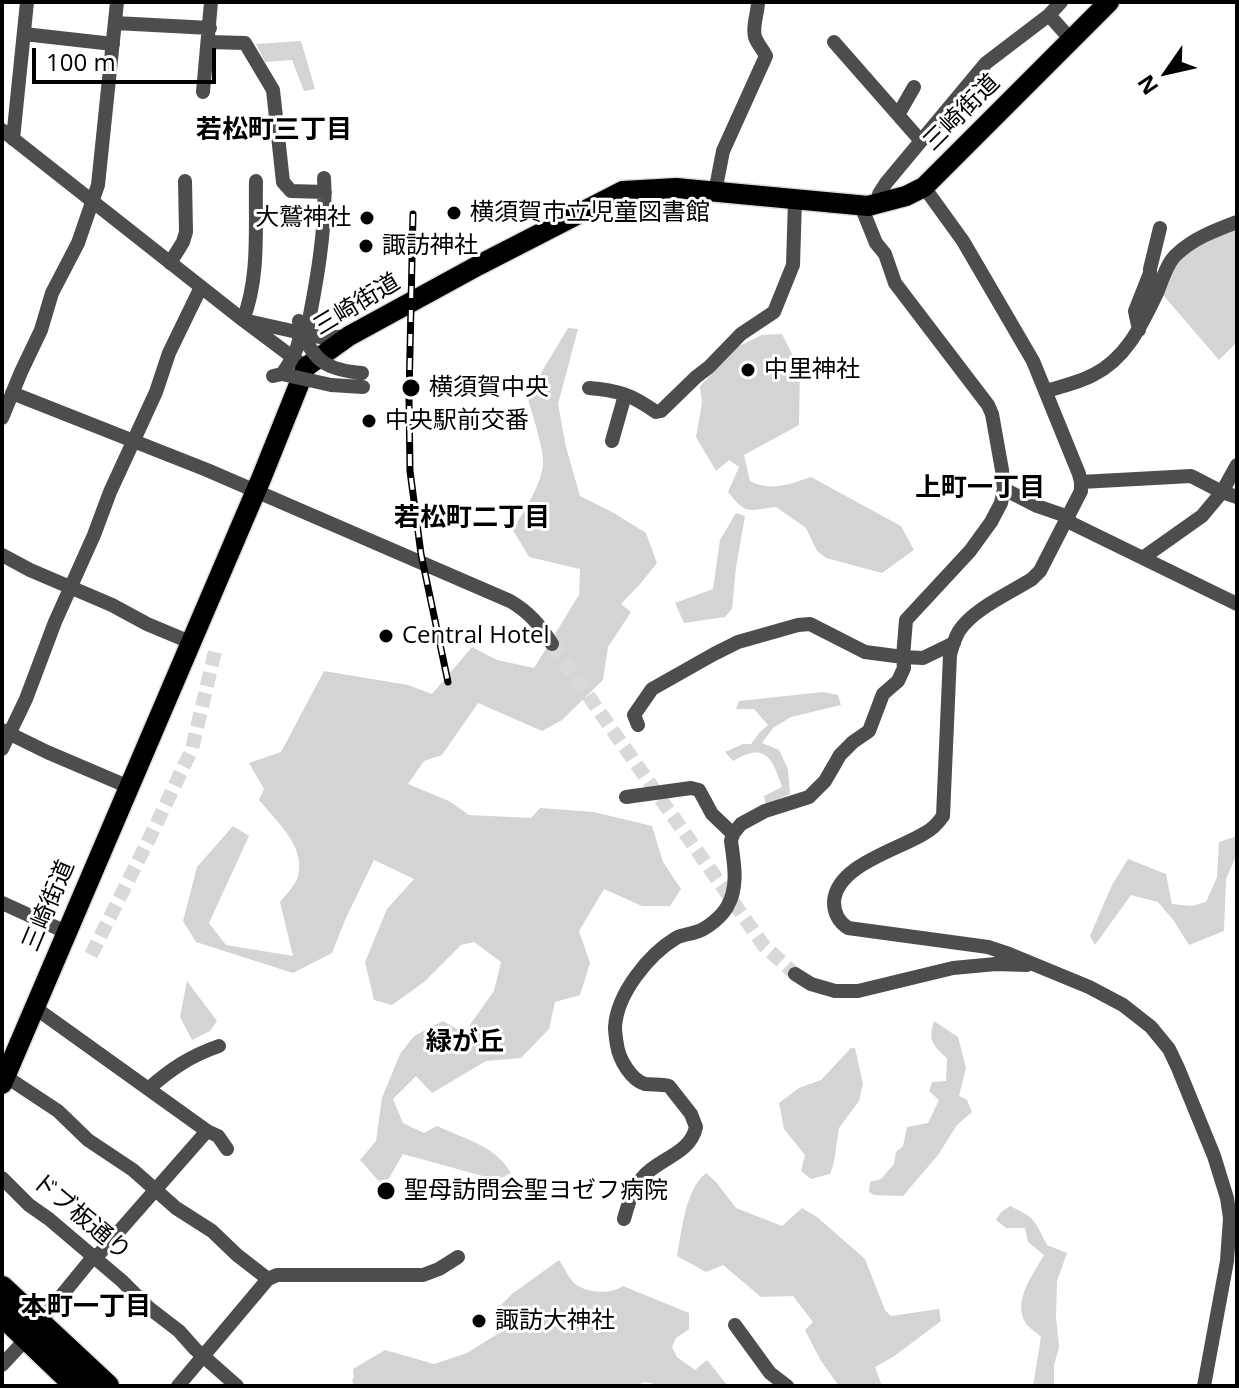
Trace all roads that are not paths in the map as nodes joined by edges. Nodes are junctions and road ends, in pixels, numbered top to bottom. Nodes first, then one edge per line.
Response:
1 (27, 2) edge
2 (117, 2) edge
3 (211, 2) edge
4 (758, 2) edge
5 (1061, 2) edge
6 (1109, 2) edge
7 (1049, 15) junction
8 (115, 23) junction
9 (24, 34) junction
10 (209, 35) junction
11 (1072, 41) junction
12 (834, 42) dead end
13 (113, 44) junction
14 (914, 87) dead end
15 (203, 92) dead end
16 (898, 115) junction
17 (8, 134) edge
18 (920, 140) junction
19 (185, 181) dead end
20 (256, 181) dead end
21 (924, 187) junction
22 (715, 192) junction
23 (795, 200) junction
24 (91, 202) junction
25 (869, 205) junction
26 (1237, 222) edge
27 (1160, 228) dead end
28 (170, 263) junction
29 (201, 287) junction
30 (243, 320) junction
31 (302, 329) junction
32 (1139, 330) junction
33 (349, 336) junction
34 (316, 366) junction
35 (322, 383) junction
36 (589, 388) dead end
37 (1046, 391) junction
38 (12, 393) junction
39 (625, 395) junction
40 (2, 418) edge
41 (612, 441) dead end
42 (133, 442) junction
43 (1237, 465) edge
44 (1081, 482) junction
45 (1004, 489) junction
46 (256, 491) junction
47 (1222, 492) junction
48 (1237, 497) edge
49 (1068, 519) junction
50 (2, 555) edge
51 (1144, 557) junction
52 (71, 587) junction
53 (1237, 604) edge
54 (190, 642) junction
55 (954, 643) junction
56 (552, 644) tunnel mouth
57 (903, 657) junction
58 (638, 725) dead end
59 (6, 731) edge
60 (2, 749) edge
61 (129, 787) junction
62 (626, 797) dead end
63 (733, 834) junction
64 (2, 903) edge
65 (66, 932) junction
66 (1037, 966) junction
67 (795, 974) tunnel mouth
68 (34, 1007) junction
69 (219, 1046) dead end
70 (3, 1078) edge
71 (148, 1089) junction
72 (207, 1131) junction
73 (227, 1149) dead end
74 (2, 1178) edge
75 (156, 1189) junction
76 (1234, 1216) edge
77 (624, 1219) dead end
78 (93, 1257) junction
79 (458, 1257) dead end
80 (268, 1279) junction
81 (2, 1288) edge
82 (2, 1314) edge
83 (735, 1325) dead end
84 (33, 1330) junction
85 (203, 1356) junction
86 (2, 1365) edge
87 (77, 1386) edge
88 (107, 1386) edge
89 (178, 1386) edge
90 (237, 1386) edge
91 (787, 1386) edge
92 (1204, 1386) edge

1 - 9 street
2 - 8 street
3 - 10 street
4 - 22 street
5 - 7 street
6 - 11 main road, 三崎街道
7 - 11 street
7 - 18 street
8 - 10 street
8 - 13 street
9 - 13 street
9 - 17 street
10 - 15 street
10 - 31 street
11 - 21 main road, 三崎街道
12 - 16 street
13 - 24 street
14 - 16 street
16 - 18 street
17 - 24 street
18 - 25 street
19 - 28 street
20 - 30 street
21 - 25 main road, 三崎街道
21 - 37 street
22 - 23 main road, 三崎街道
22 - 33 main road, 三崎街道
23 - 25 main road, 三崎街道
23 - 39 street
24 - 28 street
24 - 38 street
25 - 45 street
26 - 32 street
27 - 32 street
28 - 29 street
29 - 30 street
29 - 42 street
30 - 31 street
30 - 34 street
31 - 33 street
31 - 34 street, bridge
31 - 35 street, bridge
32 - 37 street
33 - 34 main road, 三崎街道
34 - 35 street, bridge
34 - 35 street, bridge
34 - 46 main road, 三崎街道
36 - 39 street
37 - 44 street
38 - 40 street
38 - 42 street
39 - 41 street
42 - 46 street
42 - 52 street
43 - 47 street
44 - 47 street
44 - 49 street
45 - 49 street
45 - 57 street
46 - 54 main road, 三崎街道
46 - 56 street
47 - 48 street
47 - 51 street
49 - 51 street
49 - 55 street
50 - 52 street
51 - 53 street
52 - 54 street
52 - 59 street
54 - 61 main road, 三崎街道
55 - 57 street
55 - 66 street
57 - 58 street
57 - 63 street
59 - 60 street
59 - 61 street
61 - 65 main road, 三崎街道
62 - 63 street
63 - 77 street
64 - 65 street
65 - 68 main road, 三崎街道
66 - 67 street
66 - 76 street
68 - 70 main road, 三崎街道
68 - 71 street
69 - 71 street
70 - 75 street
71 - 72 street
72 - 73 street
72 - 75 street
74 - 78 street, ドブ板通り
75 - 78 street
75 - 80 street
76 - 92 street
78 - 84 street
78 - 85 street, ドブ板通り
79 - 80 street
80 - 85 street
81 - 84 highway
82 - 84 highway
83 - 91 street
84 - 86 street
84 - 87 highway
84 - 88 highway
85 - 89 street
85 - 90 street, ドブ板通り

